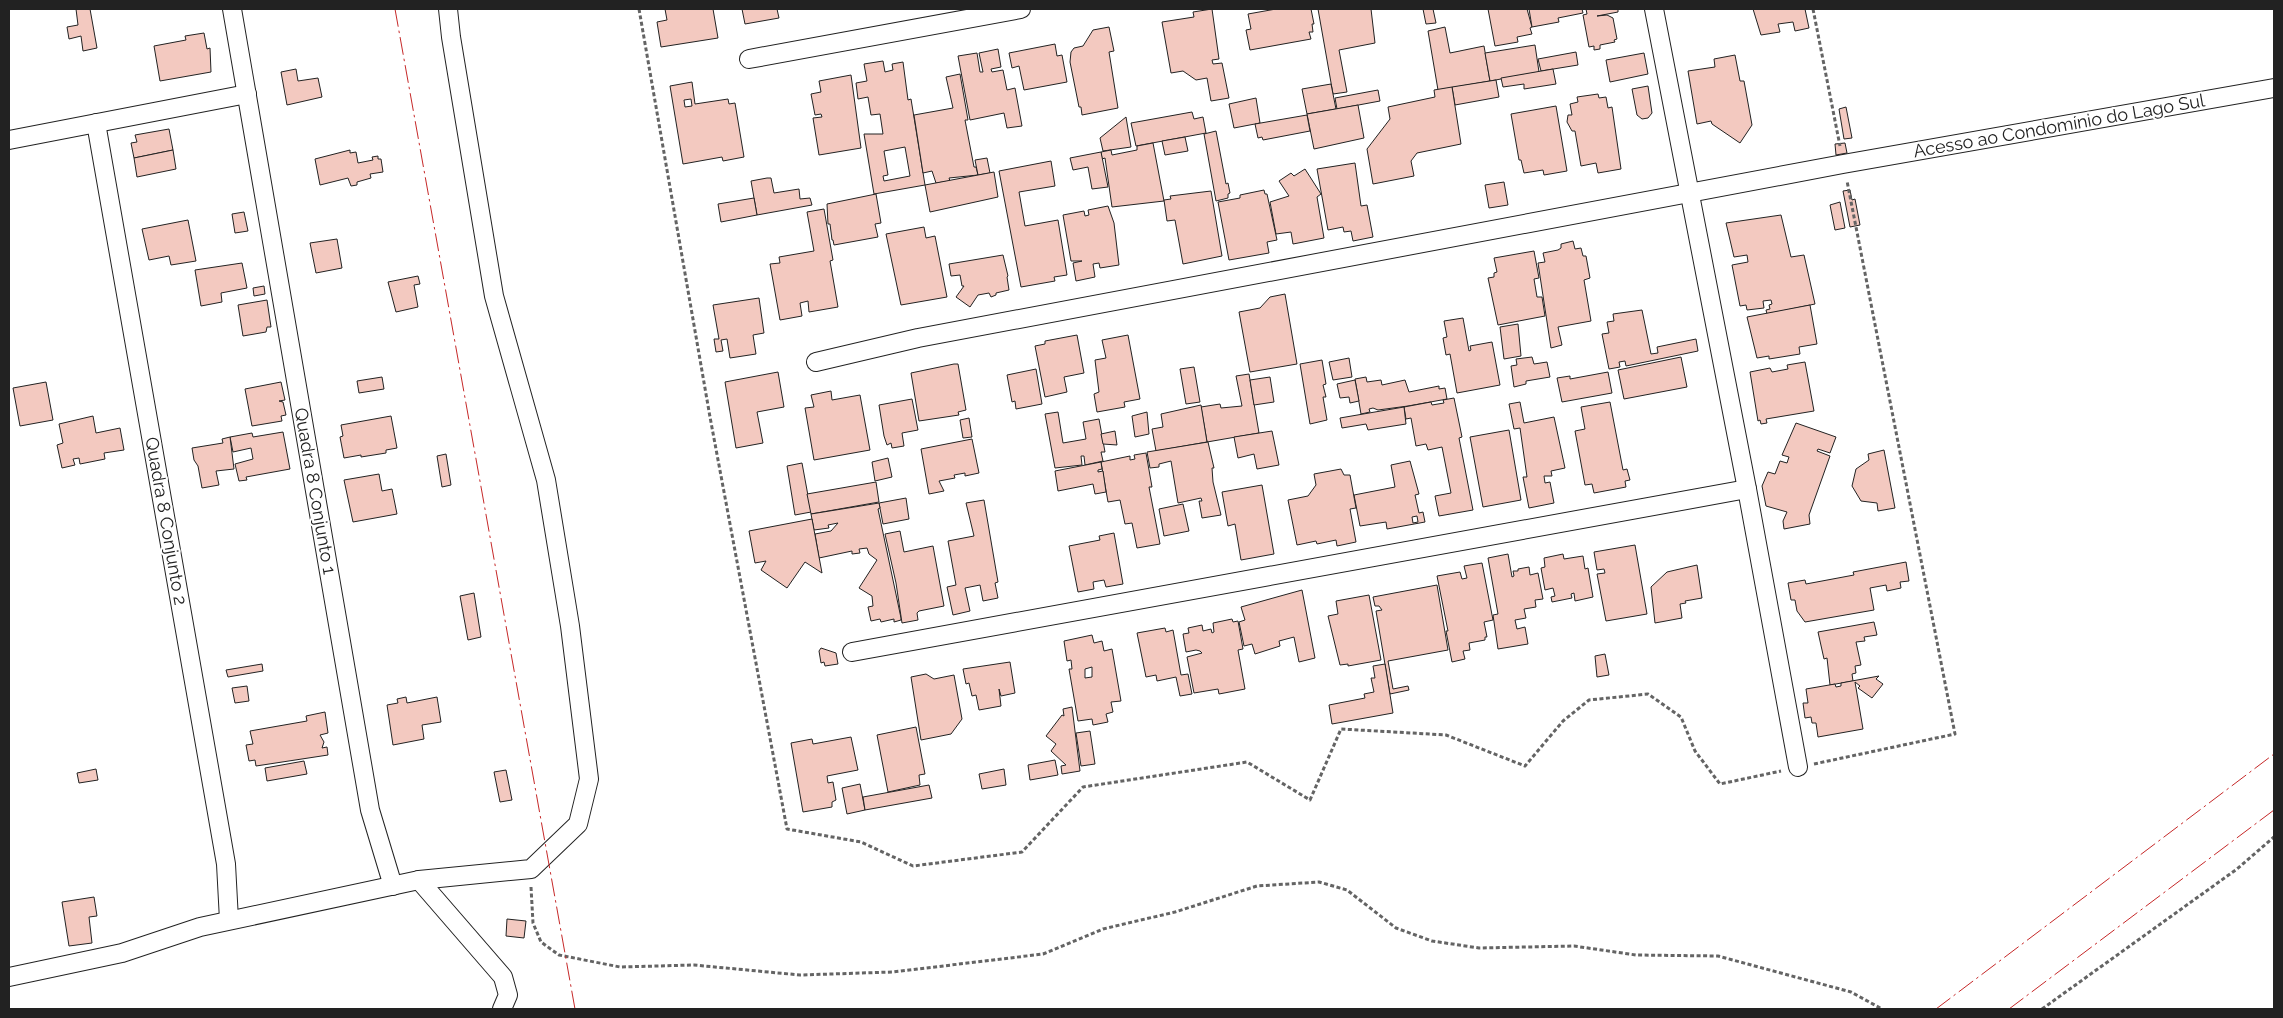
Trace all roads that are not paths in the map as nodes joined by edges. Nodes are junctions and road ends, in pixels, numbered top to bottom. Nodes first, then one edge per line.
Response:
1 (232, 9) edge
2 (448, 9) edge
3 (1021, 9) edge
4 (1654, 9) edge
5 (749, 59) dead end
6 (2274, 88) edge
7 (247, 94) junction
8 (96, 123) junction
9 (9, 140) edge
10 (1690, 194) junction
11 (816, 362) dead end
12 (1747, 489) junction
13 (852, 652) dead end
14 (1798, 767) road end
15 (419, 880) junction
16 (393, 886) junction
17 (229, 920) junction
18 (9, 977) edge
19 (502, 1009) edge

1 - 7 street, Quadra 8 Conjunto 1
2 - 15 street
3 - 5 street
4 - 10 street
6 - 10 street, Acesso ao Condomínio do Lago Sul
7 - 8 street
7 - 16 street, Quadra 8 Conjunto 1
8 - 9 street
8 - 17 street, Quadra 8 Conjunto 2
10 - 11 street, Acesso ao Condomínio do Lago Sul
10 - 12 street
12 - 13 street
12 - 14 street
15 - 16 street
15 - 19 street
16 - 17 street
17 - 18 street

